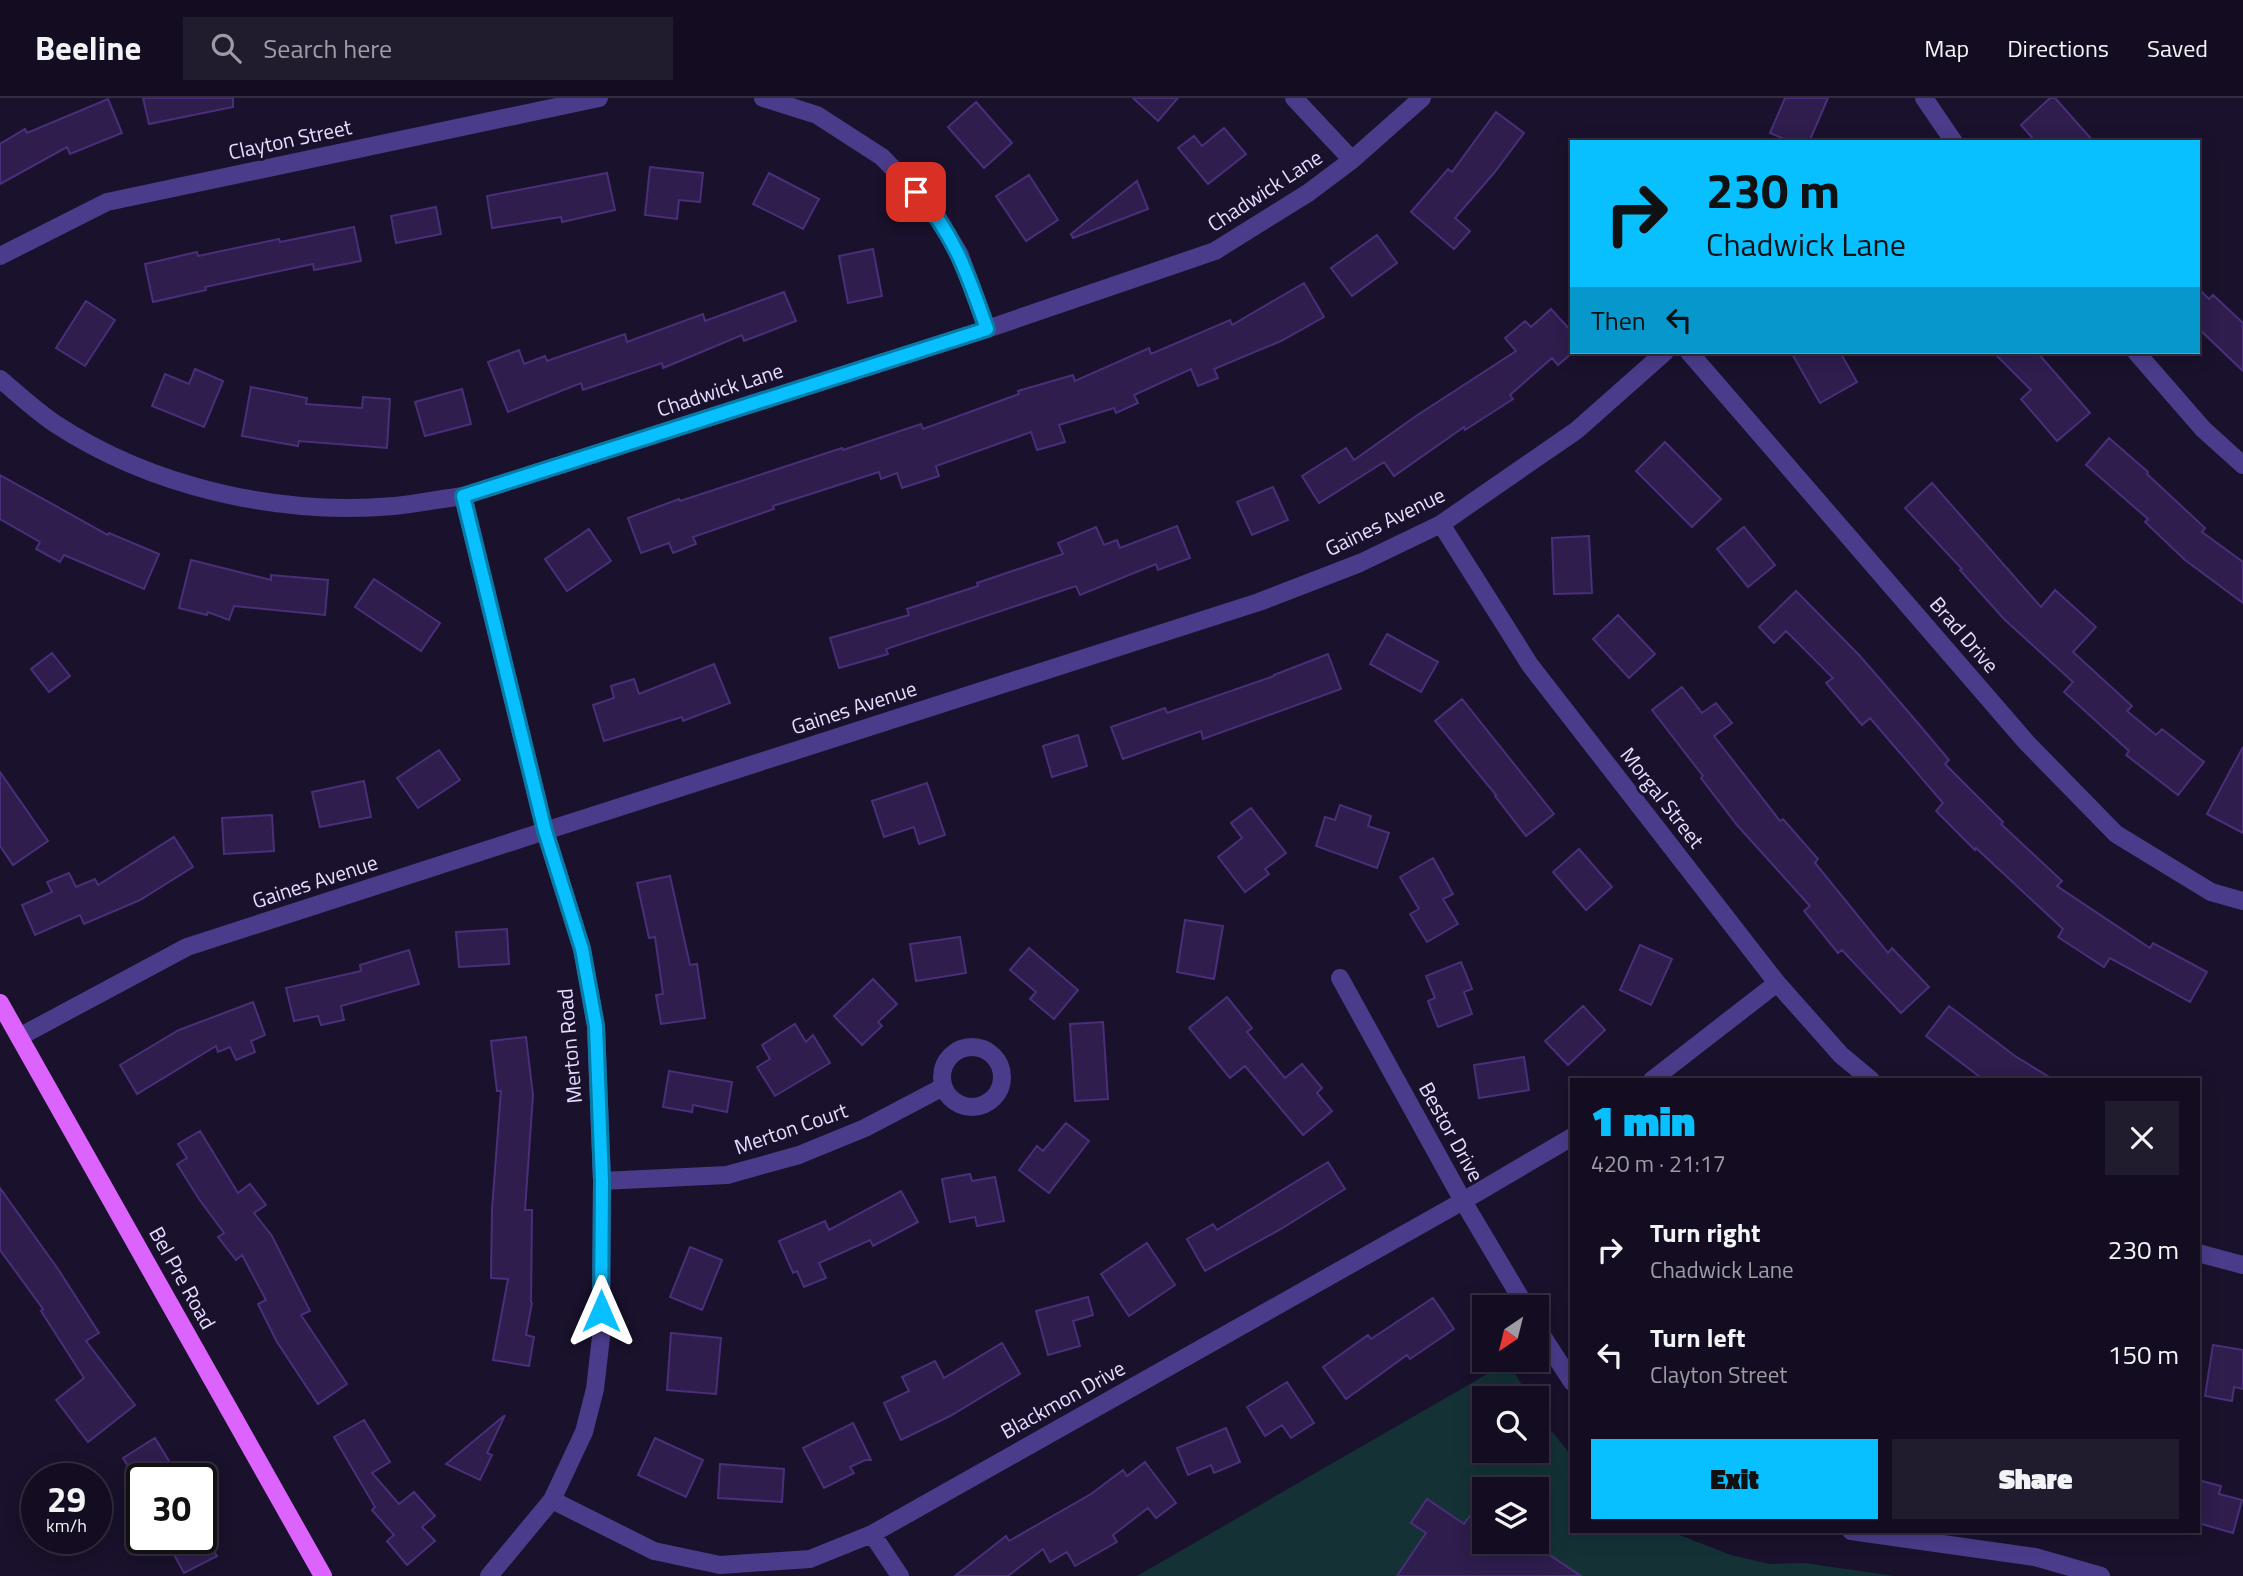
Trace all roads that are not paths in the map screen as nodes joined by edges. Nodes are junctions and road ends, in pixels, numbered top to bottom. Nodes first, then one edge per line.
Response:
1 (599, 98) edge
2 (764, 98) edge
3 (1294, 98) edge
4 (1422, 98) edge
5 (1924, 98) edge
6 (1949, 140) edge
7 (1352, 160) junction
8 (0, 256) edge
9 (987, 329) junction
10 (1663, 354) edge
11 (1691, 354) edge
12 (2138, 354) edge
13 (0, 379) edge
14 (2243, 464) edge
15 (463, 496) junction
16 (1441, 524) junction
17 (545, 831) junction
18 (2243, 901) edge
19 (1340, 978) dead end
20 (1776, 983) junction
21 (0, 1003) edge
22 (19, 1037) junction
23 (1655, 1078) edge
24 (1869, 1078) edge
25 (943, 1087) dead end
26 (1570, 1138) edge
27 (602, 1181) junction
28 (1463, 1200) junction
29 (2200, 1254) edge
30 (2243, 1265) edge
31 (1519, 1295) edge
32 (1549, 1346) edge
33 (1570, 1379) edge
34 (552, 1500) junction
35 (1865, 1533) edge
36 (872, 1534) junction
37 (323, 1576) edge
38 (489, 1576) edge
39 (900, 1576) edge
40 (2101, 1576) edge

1 - 8 street, Clayton Street
2 - 9 street
3 - 7 street
4 - 7 street, Chadwick Lane
5 - 6 street
7 - 9 street, Chadwick Lane
9 - 15 street, Chadwick Lane
10 - 16 street, Gaines Avenue
11 - 18 street, Brad Drive
12 - 14 street
13 - 15 street, Chadwick Lane
15 - 17 street, Merton Road
16 - 17 street, Gaines Avenue
16 - 20 street, Morgal Street
17 - 22 street, Gaines Avenue
17 - 27 street, Merton Road
19 - 28 street, Bestor Drive
20 - 23 street
20 - 24 street, Morgal Street
21 - 22 main road, Bel Pre Road
22 - 37 main road, Bel Pre Road
25 - 27 street, Merton Court
26 - 28 street, Blackmon Drive
27 - 34 street, Merton Road
28 - 31 street, Bestor Drive
28 - 36 street, Blackmon Drive
29 - 30 street
32 - 33 street
34 - 36 street, Blackmon Drive
34 - 38 street, Merton Road
35 - 40 street
36 - 39 street

